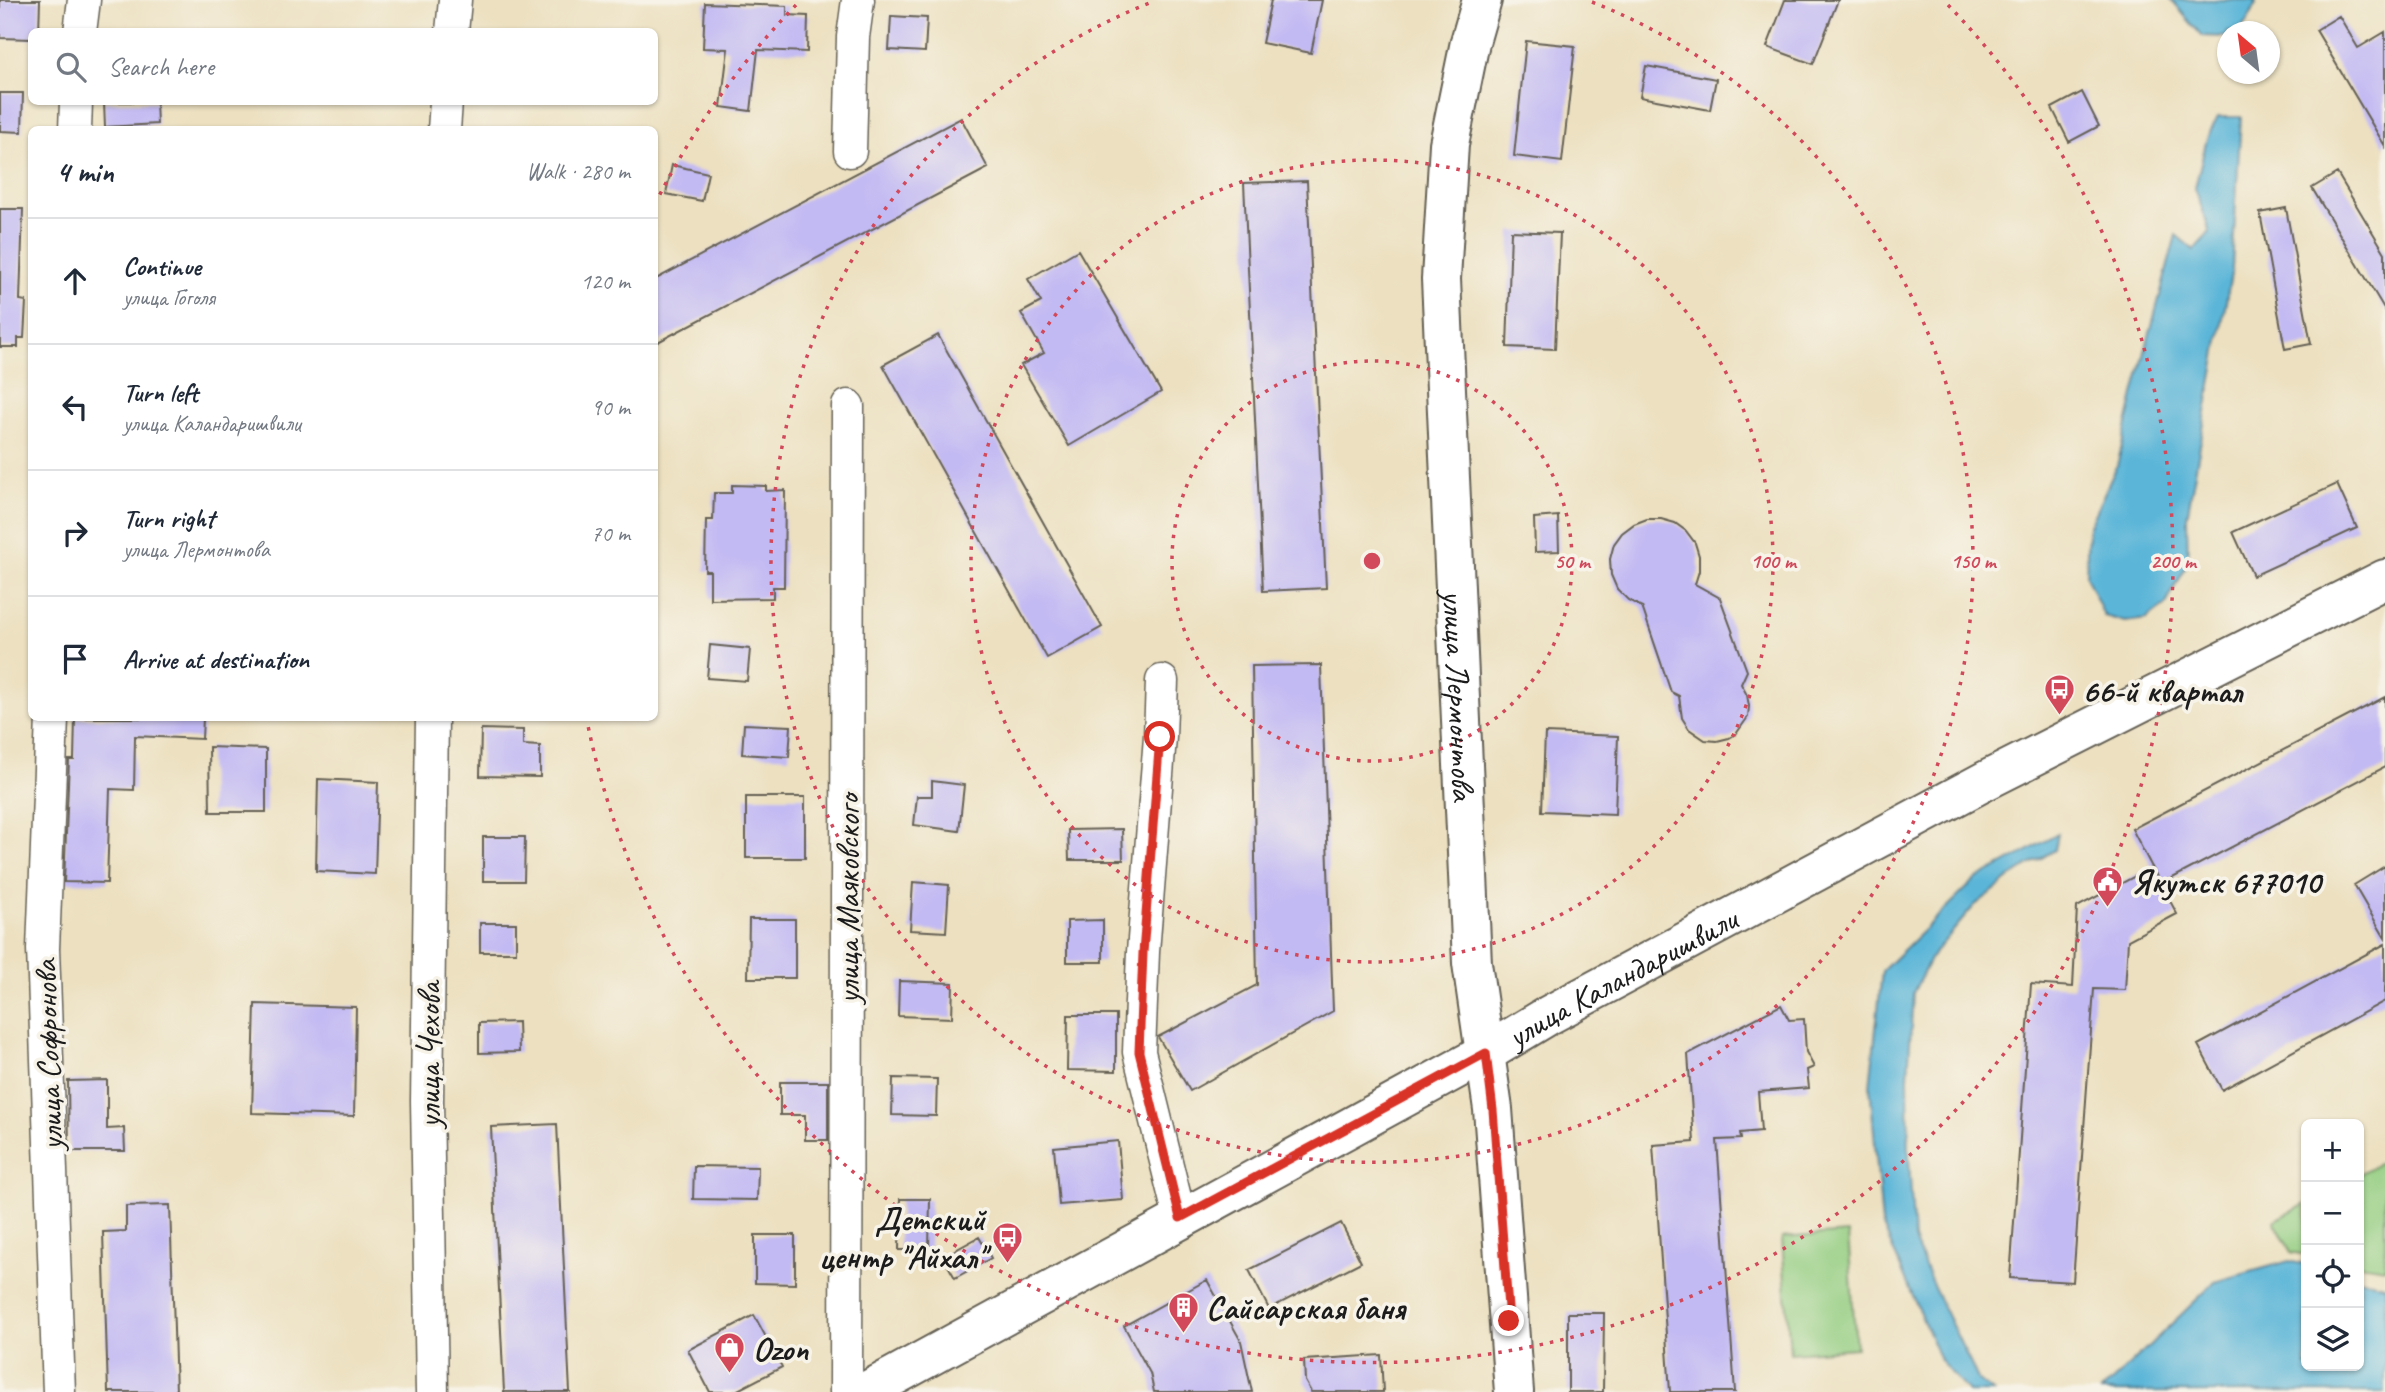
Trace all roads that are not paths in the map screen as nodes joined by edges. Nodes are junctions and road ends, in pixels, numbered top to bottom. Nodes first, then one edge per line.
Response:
1 (84, 0) edge
2 (455, 0) edge
3 (858, 0) edge
4 (1482, 0) edge
5 (80, 28) edge
6 (452, 28) edge
7 (76, 105) edge
8 (446, 105) edge
9 (75, 126) edge
10 (444, 126) edge
11 (850, 151) dead end
12 (848, 406) dead end
13 (2385, 579) edge
14 (1162, 681) dead end
15 (52, 721) edge
16 (432, 721) edge
17 (1486, 1053) junction
18 (1180, 1218) junction
19 (58, 1392) edge
20 (432, 1392) edge
21 (846, 1392) edge
22 (865, 1392) edge
23 (1514, 1392) edge

1 - 5 street
2 - 6 street
3 - 11 street
4 - 17 street, улица Лермонтова
7 - 9 street
8 - 10 street
12 - 21 street, улица Маяковского
13 - 17 street, улица Каландаришвили
14 - 18 street
15 - 19 street, улица Софронова
16 - 20 street, улица Чехова
17 - 18 street, улица Каландаришвили
17 - 23 street, улица Лермонтова
18 - 22 street, улица Каландаришвили

